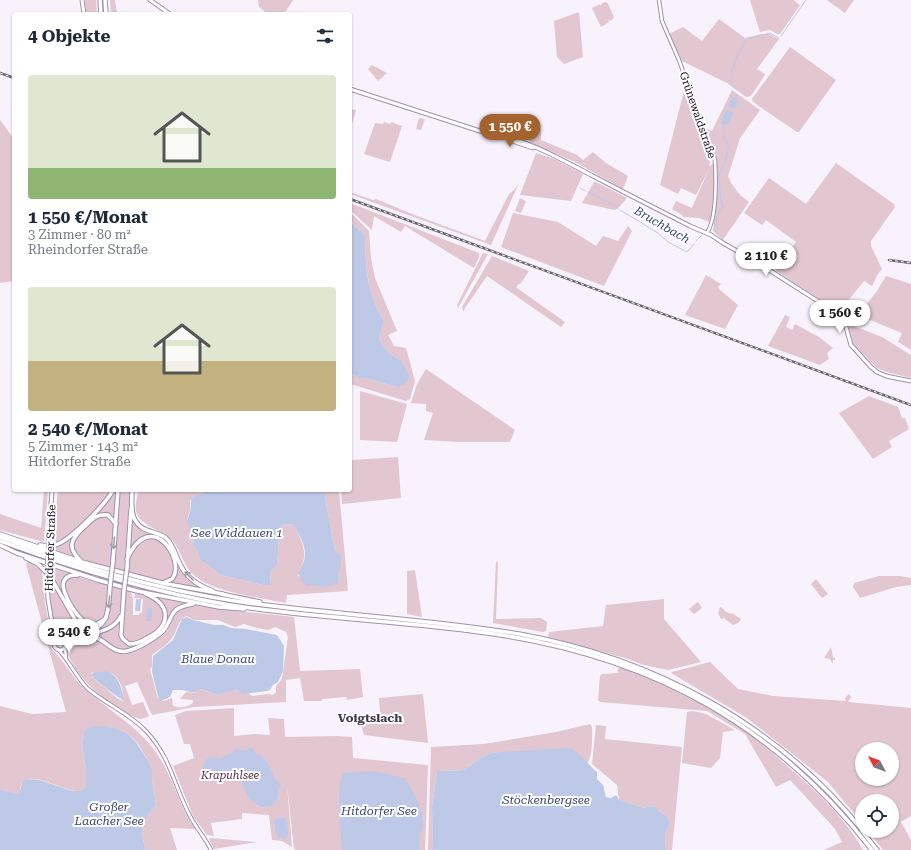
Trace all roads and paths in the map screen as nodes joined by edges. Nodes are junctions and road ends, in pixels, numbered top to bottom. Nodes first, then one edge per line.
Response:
1 (82, 0) edge
2 (100, 0) edge
3 (105, 0) edge
4 (150, 0) edge
5 (659, 0) edge
6 (84, 12) edge
7 (101, 12) edge
8 (106, 12) edge
9 (167, 12) edge
10 (352, 90) edge
11 (707, 233) junction
12 (911, 381) edge
13 (52, 492) edge
14 (112, 492) edge
15 (118, 492) edge
16 (132, 492) edge
17 (116, 524) junction
18 (0, 534) edge
19 (0, 537) edge
20 (0, 541) edge
21 (26, 542) junction
22 (0, 545) edge
23 (17, 553) junction
24 (127, 559) junction
25 (82, 562) junction
26 (80, 574) junction
27 (162, 583) junction
28 (137, 591) junction
29 (223, 594) junction
30 (197, 603) junction
31 (288, 610) junction
32 (122, 611) junction
33 (106, 618) junction
34 (53, 629) junction
35 (80, 636) junction
36 (62, 638) junction
37 (54, 641) junction
38 (65, 646) junction
39 (58, 650) junction
40 (66, 660) junction
41 (855, 823) edge
42 (868, 838) edge
43 (211, 850) edge
44 (872, 850) edge
45 (877, 850) edge

1 - 6 main road
2 - 7 highway
3 - 8 highway
4 - 9 main road
5 - 11 street, Grünewaldstraße
10 - 11 main road
11 - 12 main road
13 - 34 main road, Hitdorfer Straße, bridge
14 - 21 highway
15 - 17 highway
16 - 24 highway
29 -> 16 highway
17 - 25 highway
17 -> 33 highway, bridge
18 - 21 highway
19 - 31 highway
20 - 31 highway
21 - 25 highway
22 - 23 highway
23 - 26 highway
23 - 35 highway
24 - 27 highway
24 - 32 highway, bridge
25 - 27 highway
26 - 28 highway
26 - 33 highway
27 - 29 highway
28 - 30 highway
28 - 32 highway
29 - 31 highway
30 - 31 highway
30 - 35 highway
31 - 41 highway
31 - 44 highway
32 - 35 highway
33 - 35 highway
34 - 36 main road, Hitdorfer Straße
34 - 37 main road, Hitdorfer Straße
35 - 36 highway
35 - 38 highway
36 - 37 main road
36 - 38 main road
37 - 39 main road
38 - 39 main road
38 - 40 street
39 - 40 street
40 - 43 street
42 - 45 highway

